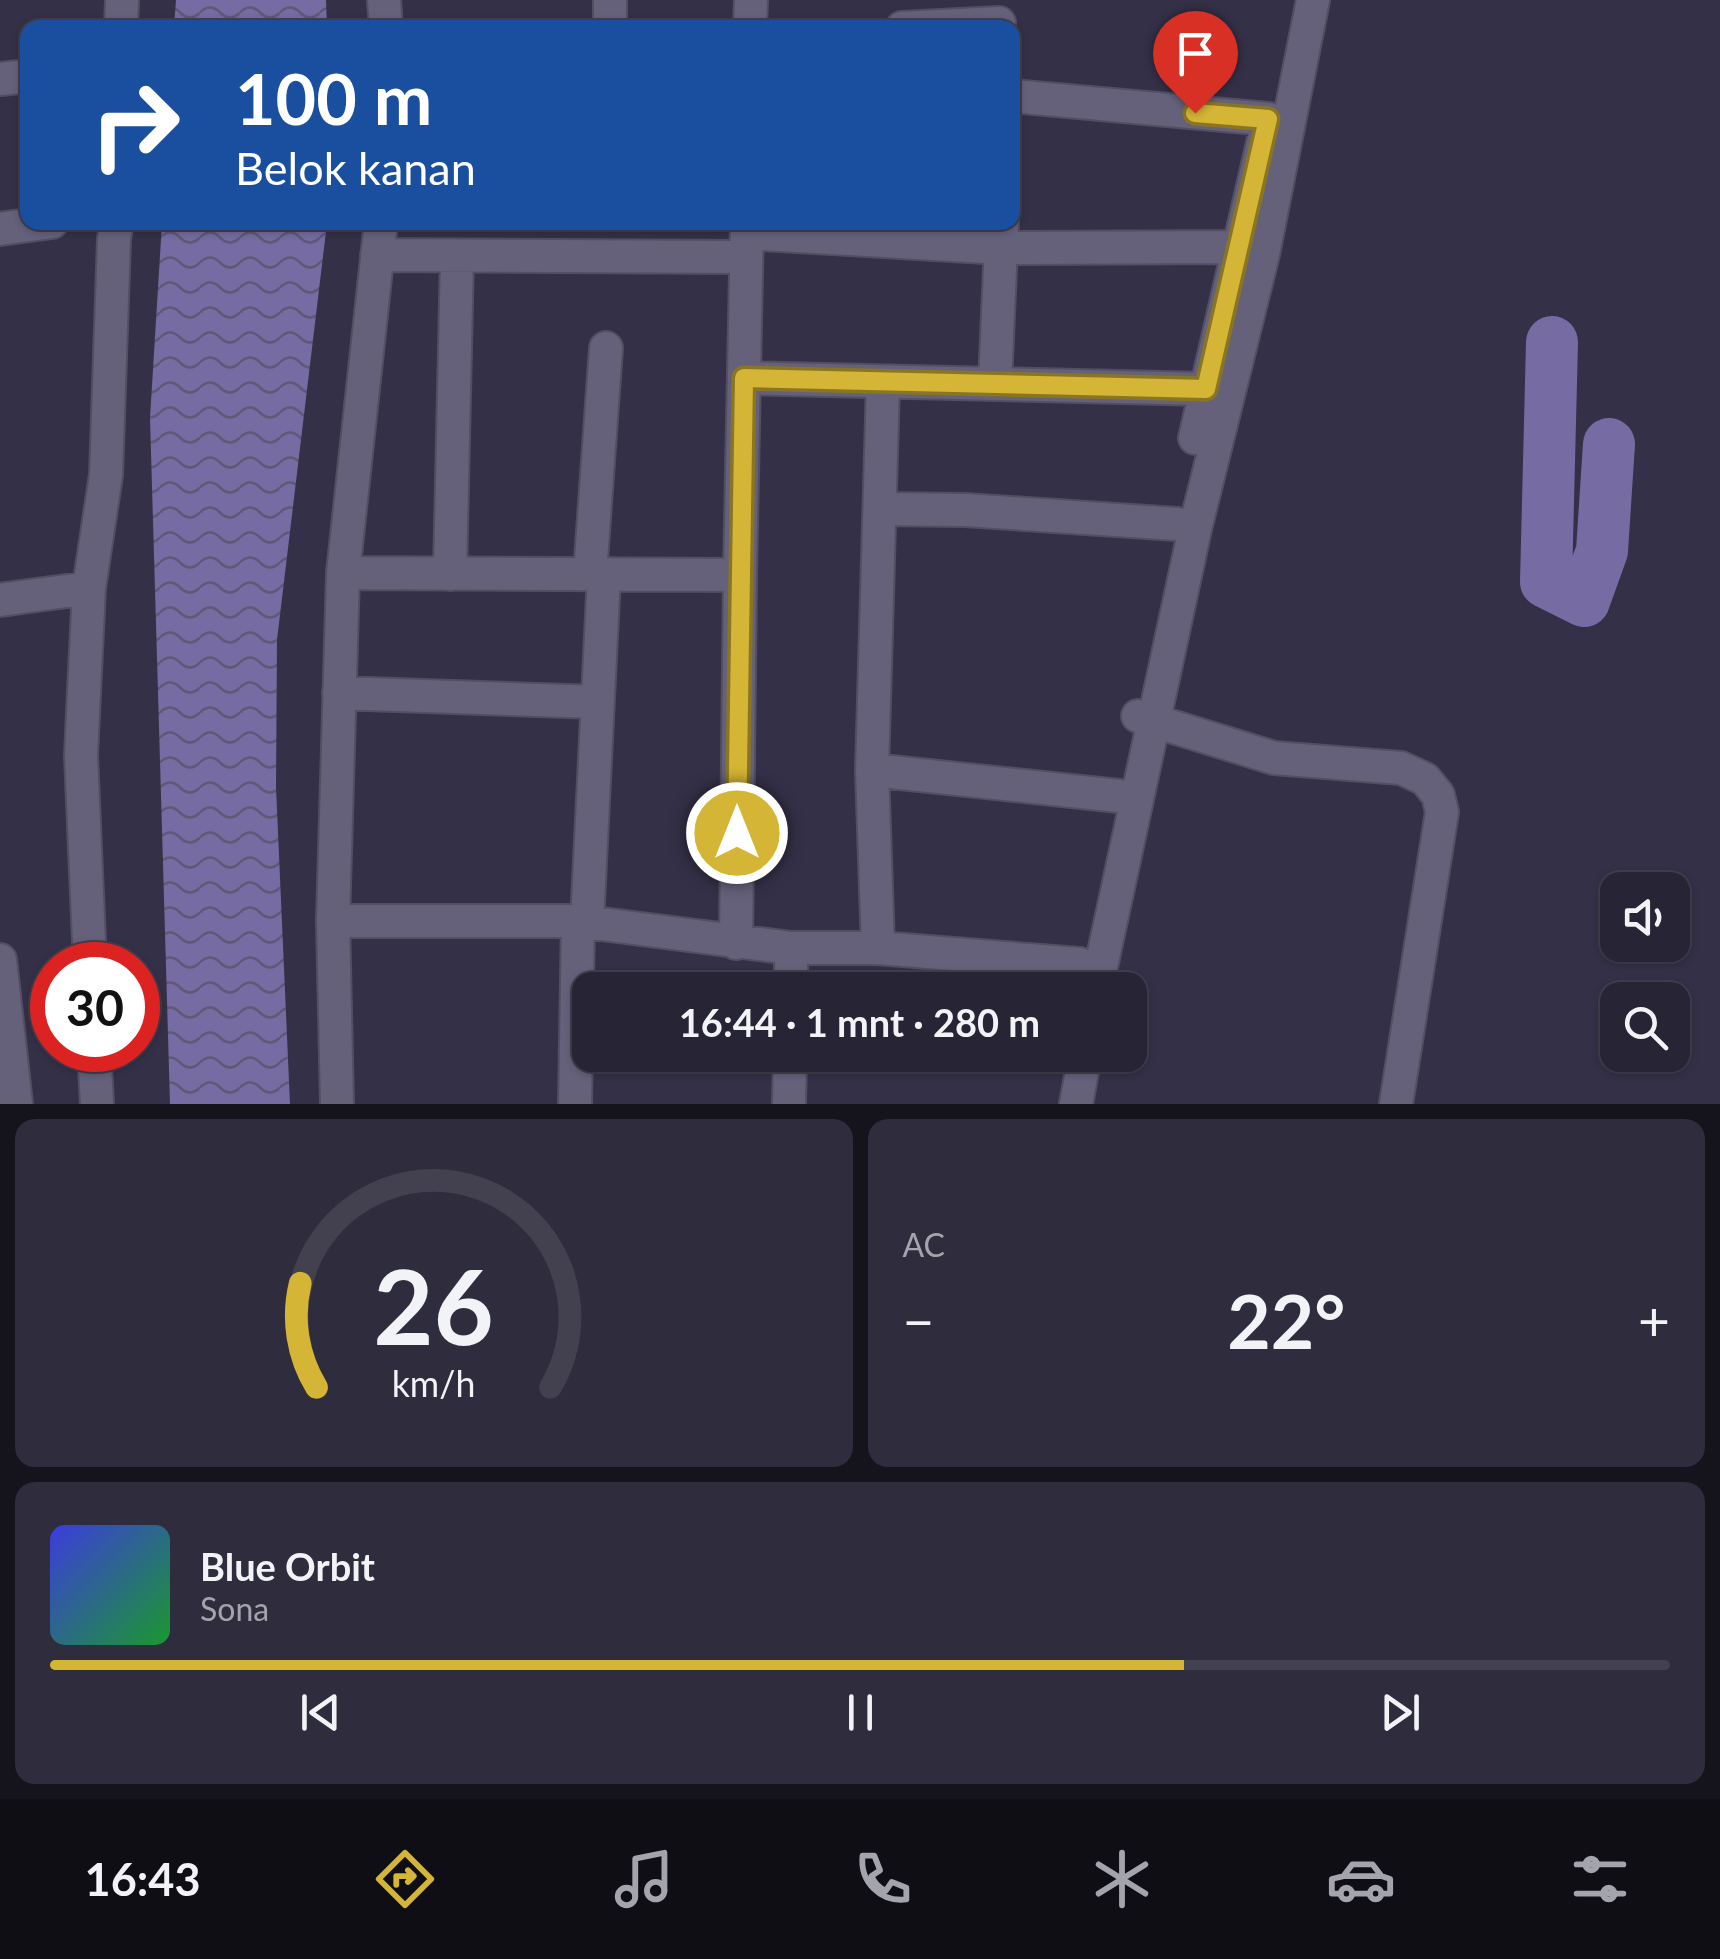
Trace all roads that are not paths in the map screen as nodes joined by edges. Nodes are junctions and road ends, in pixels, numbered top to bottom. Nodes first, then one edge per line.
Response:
1 (1292, 0) edge
2 (1313, 0) edge
3 (999, 17) edge
4 (972, 20) edge
5 (1020, 97) edge
6 (1268, 119) junction
7 (116, 230) edge
8 (380, 230) edge
9 (897, 232) edge
10 (1002, 235) edge
11 (746, 238) edge
12 (1252, 250) junction
13 (377, 256) junction
14 (457, 258) junction
15 (606, 348) dead end
16 (744, 378) junction
17 (883, 384) junction
18 (995, 384) junction
19 (1206, 389) junction
20 (880, 509) junction
21 (1186, 527) junction
22 (343, 573) junction
23 (450, 574) junction
24 (597, 574) junction
25 (740, 575) junction
26 (89, 588) junction
27 (0, 600) edge
28 (339, 693) junction
29 (598, 702) junction
30 (1145, 718) junction
31 (872, 770) junction
32 (1119, 796) junction
33 (333, 921) junction
34 (582, 922) junction
35 (89, 942) edge
36 (736, 943) junction
37 (792, 948) junction
38 (878, 948) junction
39 (0, 960) edge
40 (791, 972) edge
41 (1046, 972) edge
42 (1089, 972) edge
43 (1089, 972) edge
44 (95, 1072) edge
45 (790, 1072) edge
46 (1062, 1072) edge
47 (1082, 1072) edge
48 (16, 1104) edge
49 (97, 1104) edge
50 (337, 1104) edge
51 (574, 1104) edge
52 (789, 1104) edge
53 (1056, 1104) edge
54 (1076, 1104) edge
55 (1396, 1104) edge

1 - 6 street
2 - 12 street
3 - 4 street
5 - 6 street
6 - 12 street
7 - 26 street
8 - 13 street
9 - 10 street
9 - 11 street
10 - 12 street
10 - 18 street
11 - 14 street
11 - 16 street
12 - 19 street
12 - 21 street
13 - 14 street
13 - 22 street
14 - 23 street
15 - 24 street
16 - 17 street
16 - 25 street
17 - 18 street
17 - 20 street
18 - 19 street
19 - 21 street
20 - 21 street
20 - 31 street
21 - 30 street
22 - 23 street
22 - 28 street
23 - 24 street
24 - 25 street
24 - 29 street
25 - 36 street
26 - 27 street
26 - 35 street
28 - 29 street
28 - 33 street
29 - 34 street
30 - 32 street
30 - 42 street
30 - 55 street
31 - 32 street
31 - 38 street
32 - 43 street
33 - 34 street
33 - 50 street
34 - 36 street
34 - 51 street
36 - 37 street
37 - 38 street
37 - 40 street
38 - 41 street
39 - 48 street
44 - 49 street
45 - 52 street
46 - 53 street
47 - 54 street

